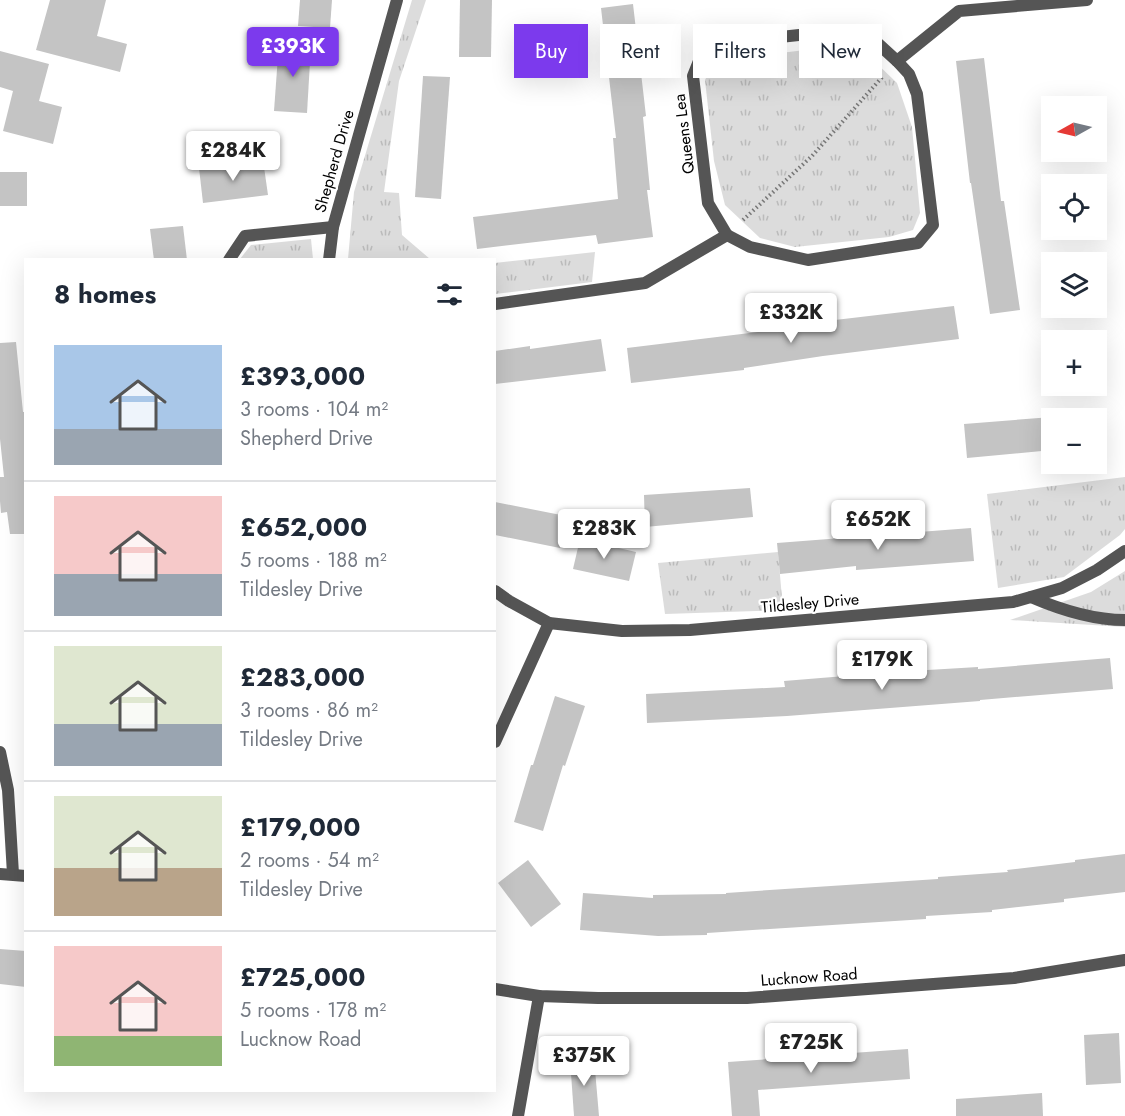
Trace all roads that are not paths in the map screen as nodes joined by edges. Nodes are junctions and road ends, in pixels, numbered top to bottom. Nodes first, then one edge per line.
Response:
1 (397, 0) edge
2 (1087, 0) edge
3 (897, 61) junction
4 (333, 227) junction
5 (727, 235) junction
6 (230, 258) edge
7 (329, 258) edge
8 (496, 304) edge
9 (1125, 551) edge
10 (496, 592) edge
11 (1031, 597) junction
12 (1125, 620) edge
13 (549, 623) junction
14 (496, 740) edge
15 (0, 752) edge
16 (13, 875) edge
17 (1125, 960) edge
18 (496, 988) edge
19 (539, 996) junction
20 (518, 1116) edge

1 - 4 street, Shepherd Drive
2 - 3 street
3 - 5 street, Queens Lea
3 - 5 street, Queens Lea
4 - 6 street, Shepherd Drive
4 - 7 street, Shepherd Drive
5 - 8 street
9 - 11 street, Tildesley Drive
10 - 13 street, Tildesley Drive
11 - 12 street
11 - 13 street, Tildesley Drive
13 - 14 street
15 - 16 street
17 - 19 street, Lucknow Road
18 - 19 street, Lucknow Road
19 - 20 street

